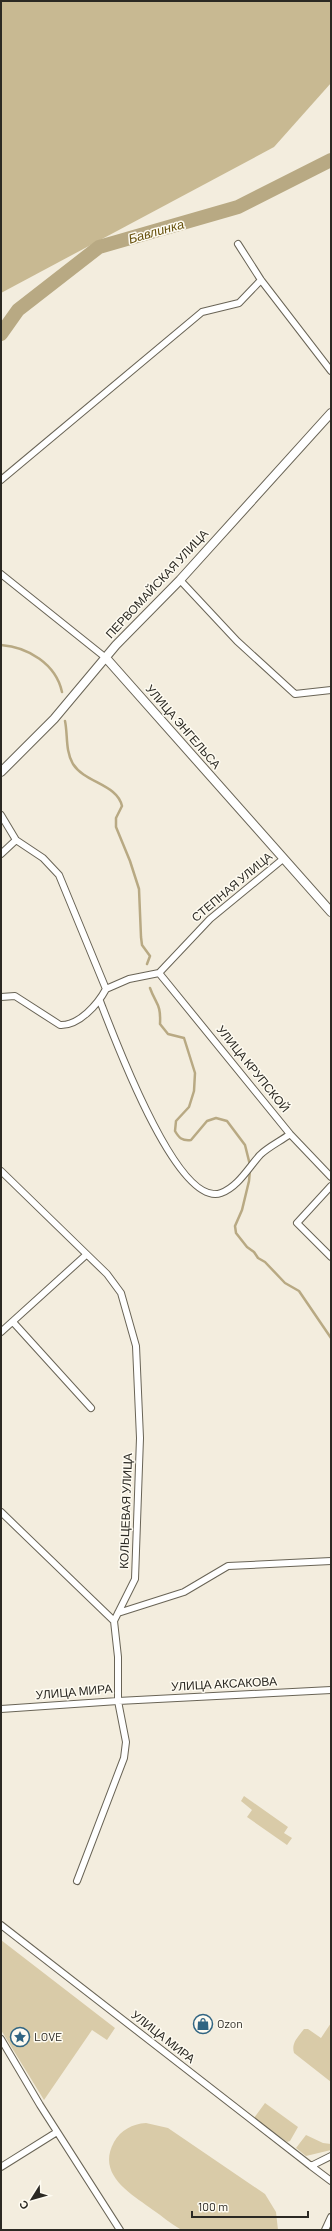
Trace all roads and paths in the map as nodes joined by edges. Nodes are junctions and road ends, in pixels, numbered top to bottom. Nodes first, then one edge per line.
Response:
1 (238, 244) dead end
2 (261, 280) junction
3 (331, 371) edge
4 (331, 413) edge
5 (1, 480) edge
6 (1, 574) edge
7 (180, 580) junction
8 (106, 658) junction
9 (331, 690) edge
10 (1, 772) edge
11 (1, 815) edge
12 (16, 840) junction
13 (1, 854) edge
14 (283, 859) junction
15 (331, 912) edge
16 (160, 973) junction
17 (106, 989) junction
18 (1, 997) edge
19 (100, 1001) junction
20 (290, 1134) junction
21 (1, 1171) edge
22 (331, 1177) edge
23 (331, 1186) edge
24 (86, 1255) junction
25 (331, 1257) edge
26 (13, 1322) junction
27 (1, 1332) edge
28 (91, 1408) dead end
29 (1, 1512) edge
30 (331, 1561) edge
31 (118, 1613) junction
32 (114, 1621) junction
33 (331, 1690) edge
34 (118, 1701) junction
35 (1, 1709) edge
36 (77, 1881) dead end
37 (1, 1925) edge
38 (1, 2039) edge
39 (57, 2132) junction
40 (331, 2156) edge
41 (311, 2166) junction
42 (1, 2167) edge
43 (331, 2181) edge
44 (331, 2217) edge
45 (120, 2230) edge
46 (325, 2230) edge

1 - 2 street
2 - 3 street
2 - 5 street
4 - 7 street, ПЕРВОМАЙСКАЯ УЛИЦА
6 - 8 street, УЛИЦА ЭНГЕЛЬСА
7 - 8 street, ПЕРВОМАЙСКАЯ УЛИЦА
7 - 9 street
8 - 10 street, ПЕРВОМАЙСКАЯ УЛИЦА
8 - 14 street, УЛИЦА ЭНГЕЛЬСА
11 - 12 street
12 - 13 street
12 - 17 street
14 - 15 street, УЛИЦА ЭНГЕЛЬСА
14 - 16 street, СТЕПНАЯ УЛИЦА
16 - 17 street
16 - 20 street, УЛИЦА КРУПСКОЙ
17 - 19 street
18 - 19 street
19 - 20 street
20 - 22 street, УЛИЦА КРУПСКОЙ
21 - 24 street, КОЛЬЦЕВАЯ УЛИЦА
23 - 25 street
24 - 26 street
24 - 31 street, КОЛЬЦЕВАЯ УЛИЦА
26 - 27 street
26 - 28 street
29 - 32 street
30 - 31 street
31 - 32 street, КОЛЬЦЕВАЯ УЛИЦА
32 - 34 street, УЛИЦА МИРА
33 - 34 street, УЛИЦА АКСАКОВА
34 - 35 street, УЛИЦА МИРА
34 - 36 street
37 - 41 street, УЛИЦА МИРА
38 - 39 street
39 - 42 street
39 - 45 street
40 - 41 street
41 - 43 street, УЛИЦА МИРА
44 - 46 street

